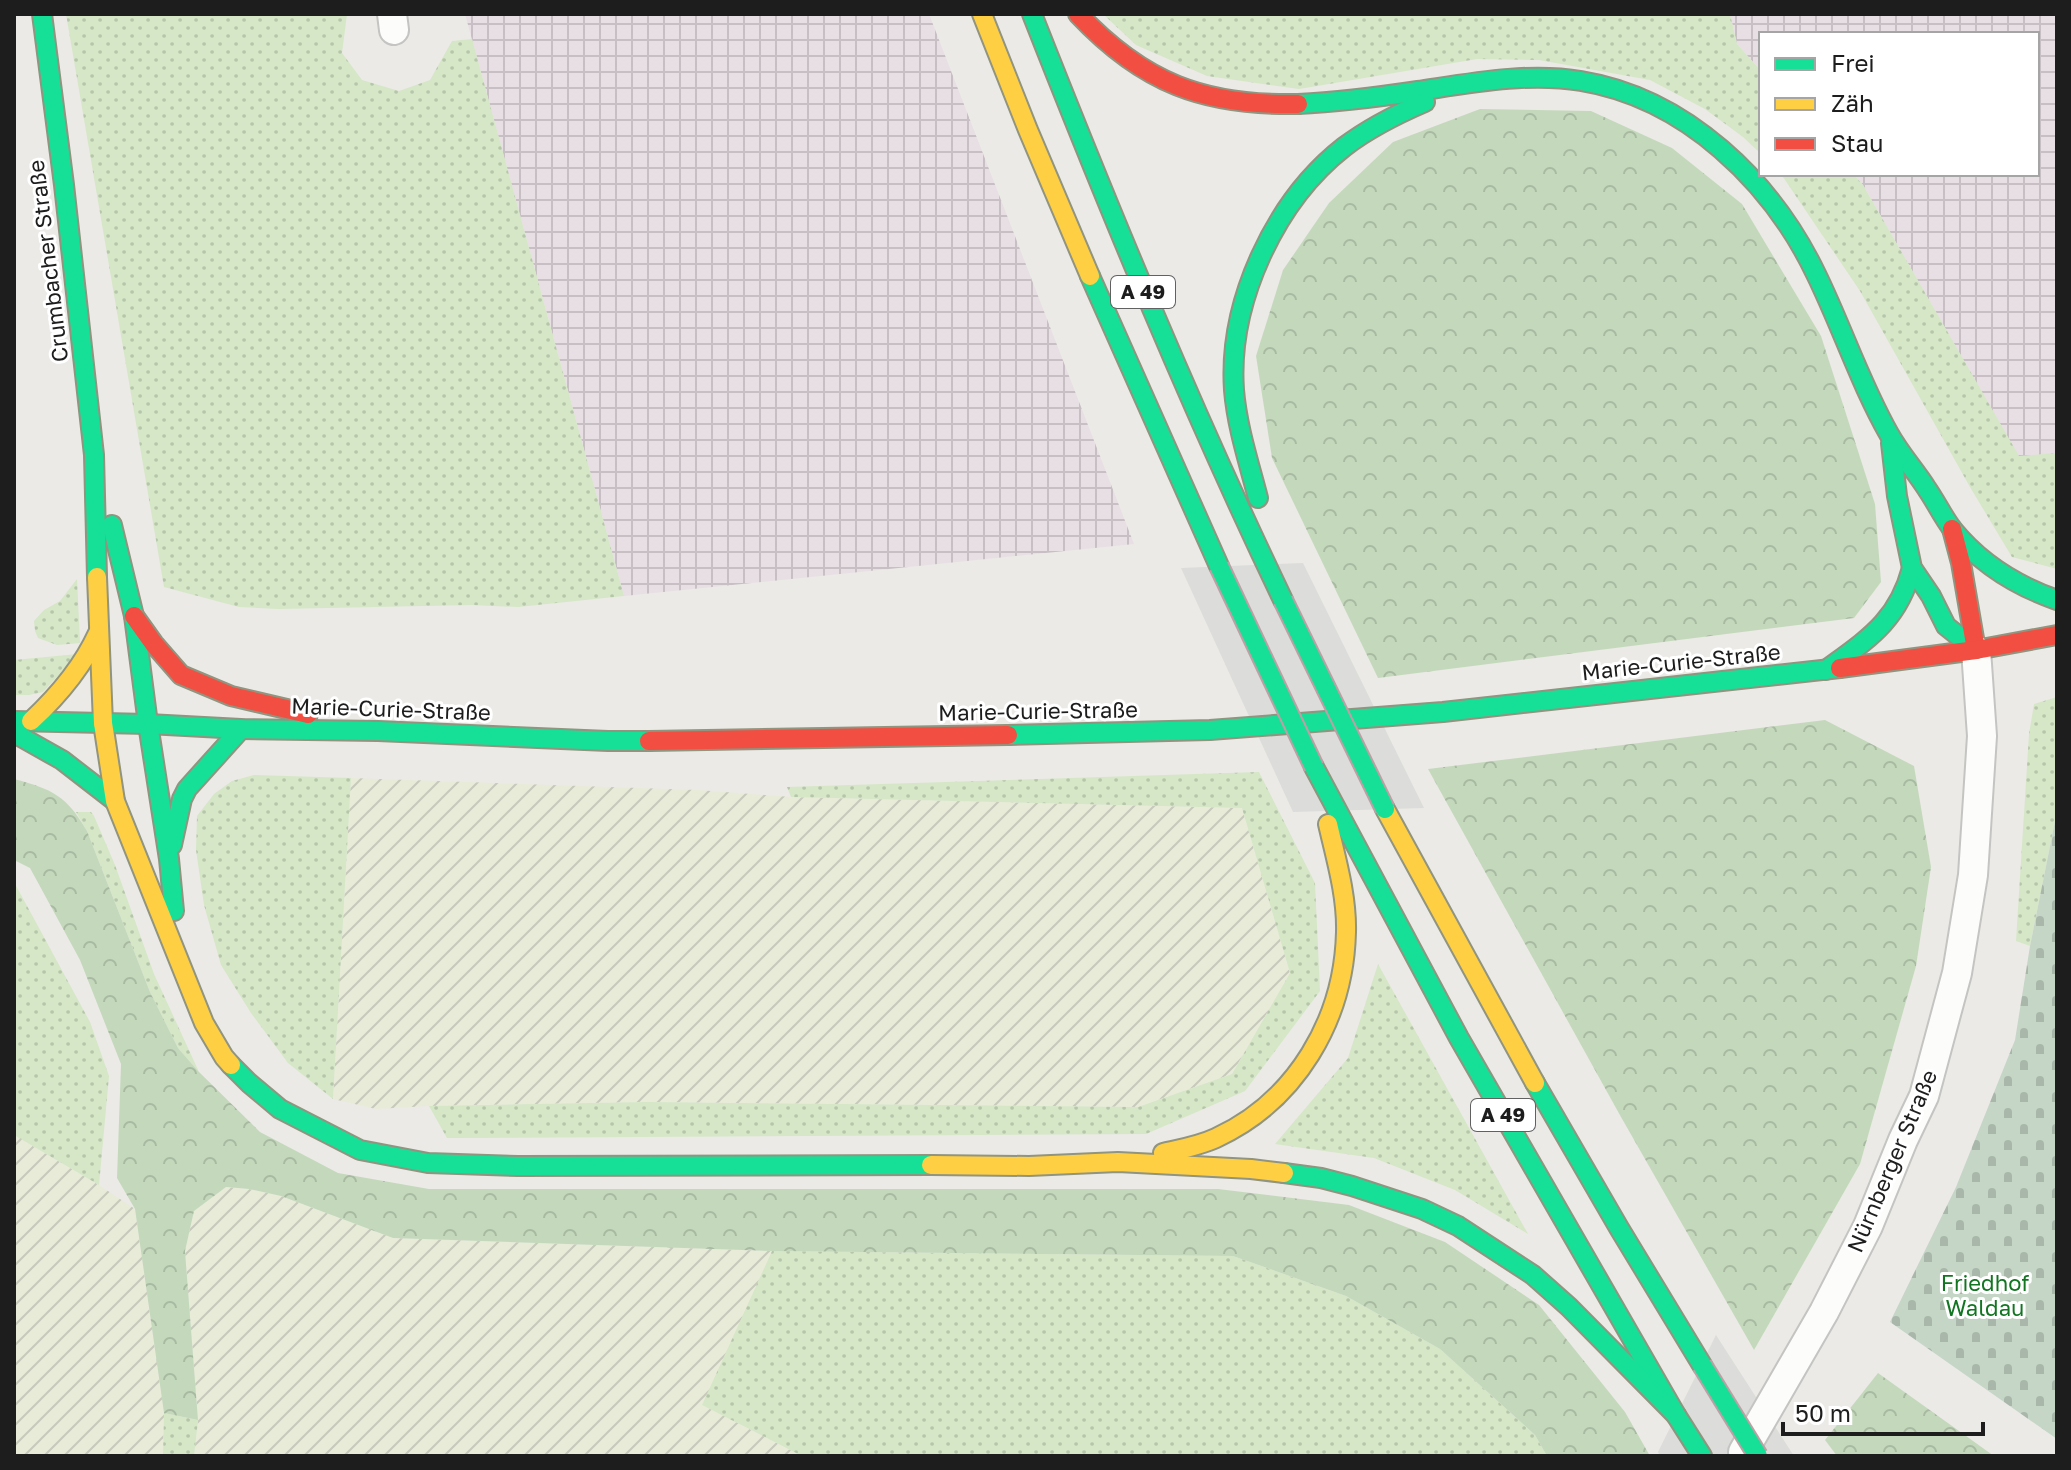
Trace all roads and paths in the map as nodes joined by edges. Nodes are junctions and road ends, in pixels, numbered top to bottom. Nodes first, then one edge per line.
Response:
1 (42, 14) edge
2 (982, 14) edge
3 (1032, 14) edge
4 (1078, 14) edge
5 (1471, 83) junction
6 (1890, 436) junction
7 (94, 455) junction
8 (1952, 529) junction
9 (1270, 564) junction
10 (1912, 568) junction
11 (2057, 600) edge
12 (134, 616) junction
13 (98, 633) junction
14 (2057, 635) edge
15 (1976, 650) junction
16 (1826, 670) junction
17 (22, 721) edge
18 (103, 723) junction
19 (148, 724) junction
20 (241, 729) junction
21 (378, 731) junction
22 (14, 733) edge
23 (115, 801) junction
24 (1331, 810) junction
25 (169, 859) junction
26 (179, 961) junction
27 (1118, 1162) junction
28 (1676, 1415) junction
29 (1702, 1456) edge
30 (1740, 1456) edge
31 (1758, 1456) edge

1 - 7 main road, Crumbacher Straße
2 - 24 main road, A 49, bridge
3 - 9 main road, A 49
4 - 5 main road
5 - 6 main road
5 - 9 main road
6 - 8 main road
6 - 10 main road
7 - 12 main road, Crumbacher Straße
7 - 13 main road, Crumbacher Straße
8 - 11 main road
8 - 15 main road
9 - 31 main road, A 49, bridge
10 - 15 main road
10 - 16 main road
12 - 19 main road, Crumbacher Straße
12 - 21 main road, Crumbacher Straße
13 - 17 main road
13 - 18 main road, Crumbacher Straße
14 - 15 main road, Marie-Curie-Straße
15 - 16 main road, Marie-Curie-Straße
15 - 30 street, Nürnberger Straße
16 - 21 main road, Marie-Curie-Straße
17 - 18 main road, Marie-Curie-Straße
18 - 19 main road, Marie-Curie-Straße
18 - 23 main road, Crumbacher Straße
19 - 20 main road, Marie-Curie-Straße
19 - 25 main road, Crumbacher Straße
20 - 21 main road, Marie-Curie-Straße
20 - 25 main road
22 - 23 main road
23 - 26 main road, Crumbacher Straße
24 - 27 main road
24 - 28 main road, A 49
25 - 26 main road
26 - 27 main road, Crumbacher Straße
27 - 28 main road
28 - 29 main road, A 49

